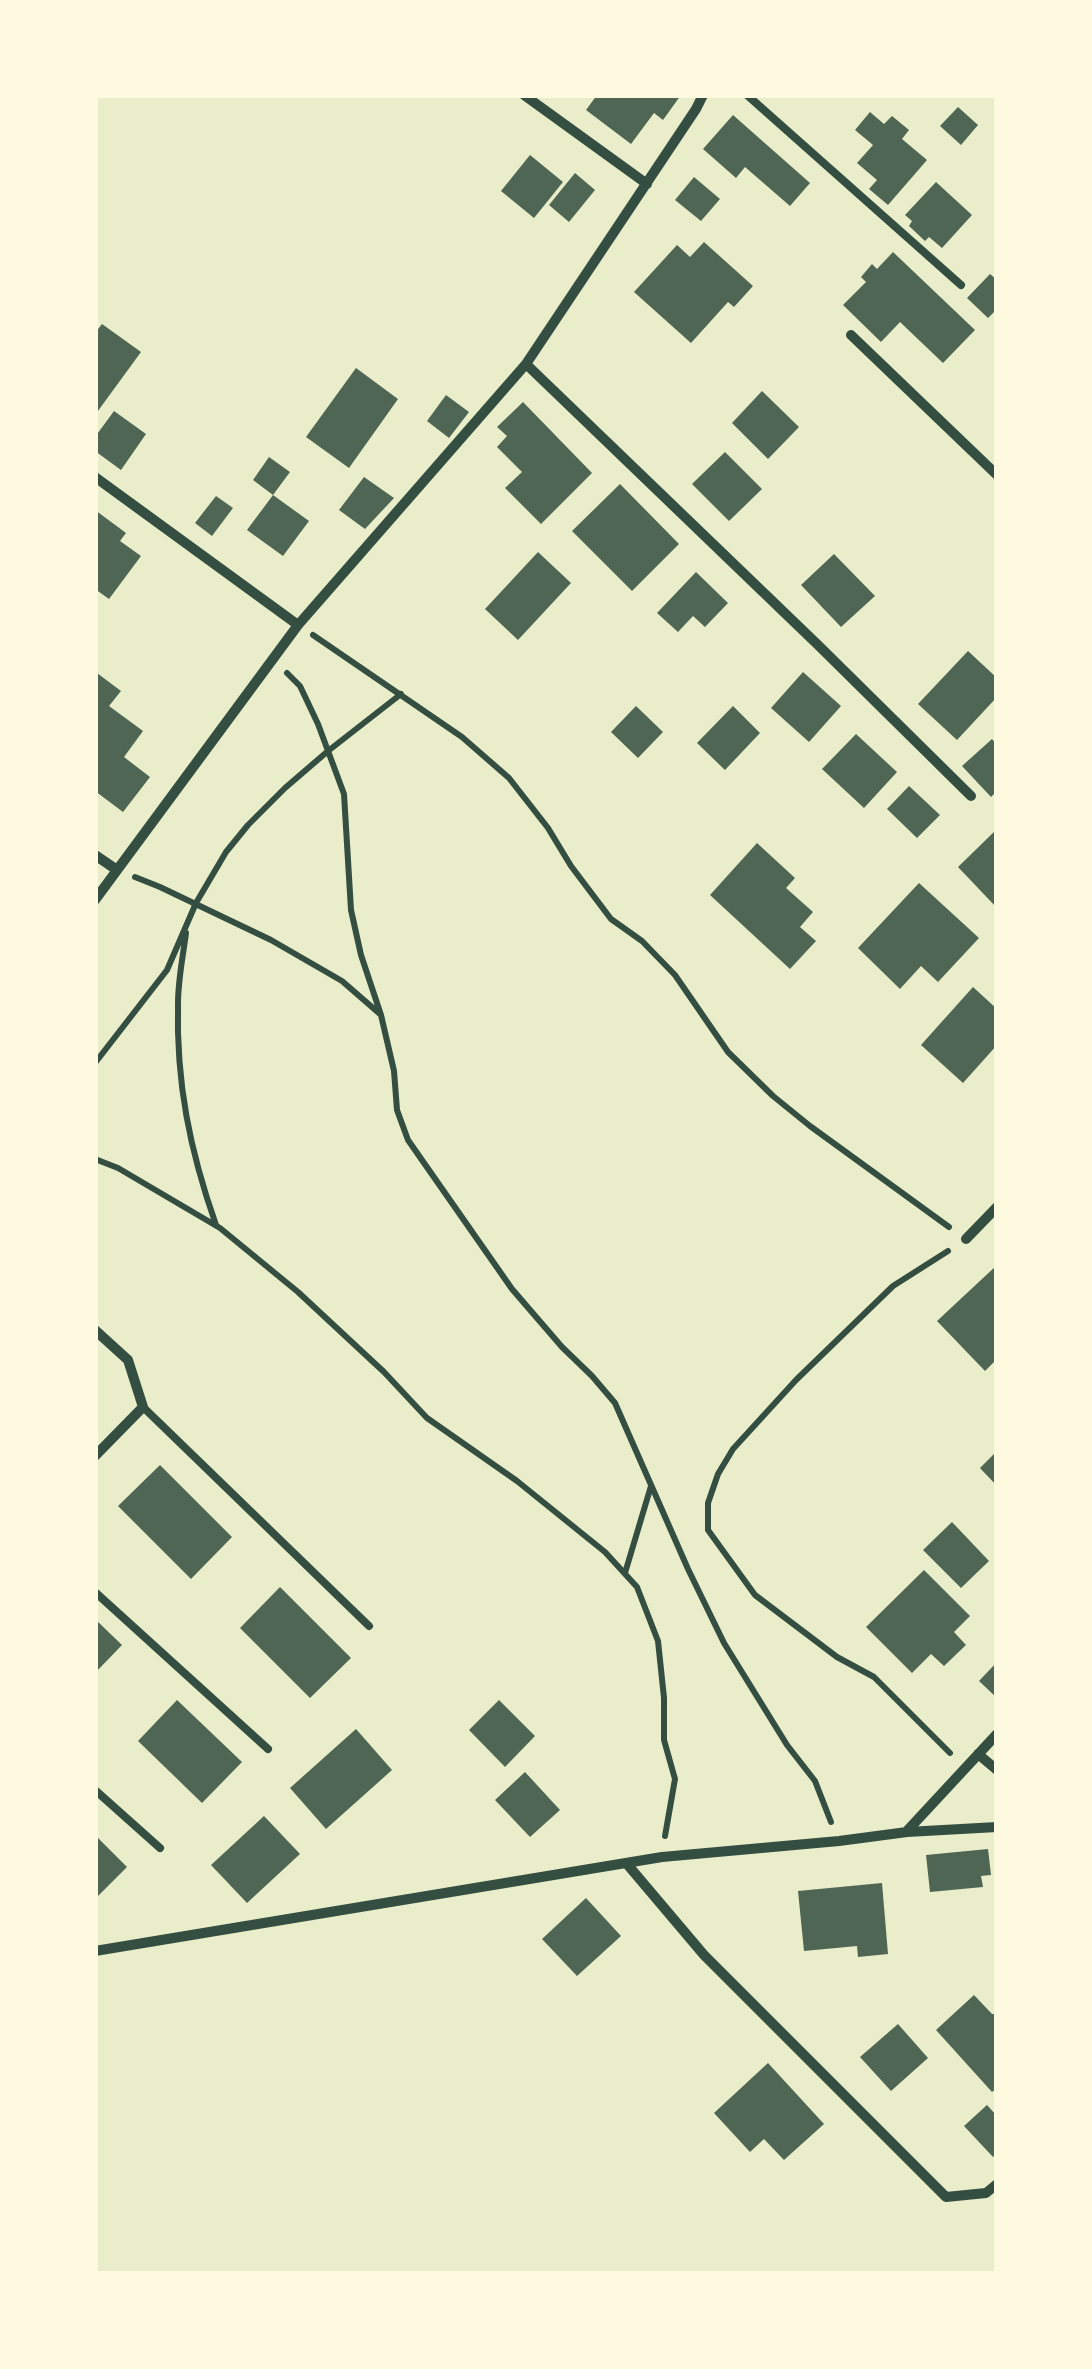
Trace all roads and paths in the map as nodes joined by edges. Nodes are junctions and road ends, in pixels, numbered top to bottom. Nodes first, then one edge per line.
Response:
1 (524, 95) edge
2 (703, 95) edge
3 (746, 95) edge
4 (647, 184) junction
5 (962, 285) dead end
6 (851, 335) dead end
7 (526, 364) junction
8 (997, 475) edge
9 (95, 477) edge
10 (298, 625) junction
11 (273, 658) junction
12 (401, 694) junction
13 (328, 752) junction
14 (971, 796) dead end
15 (95, 855) edge
16 (117, 870) junction
17 (95, 900) edge
18 (196, 904) junction
19 (186, 927) junction
20 (381, 1015) junction
21 (95, 1063) edge
22 (95, 1159) edge
23 (997, 1207) edge
24 (216, 1226) junction
25 (966, 1239) junction
26 (95, 1330) edge
27 (143, 1407) junction
28 (95, 1456) edge
29 (650, 1486) junction
30 (625, 1574) junction
31 (95, 1592) edge
32 (369, 1626) dead end
33 (997, 1734) edge
34 (268, 1750) dead end
35 (978, 1754) junction
36 (965, 1768) junction
37 (997, 1770) edge
38 (95, 1790) edge
39 (997, 1828) edge
40 (906, 1832) junction
41 (839, 1841) junction
42 (160, 1848) dead end
43 (662, 1857) junction
44 (627, 1864) junction
45 (95, 1951) edge
46 (997, 2184) edge

1 - 4 street
2 - 4 street
3 - 5 lane
4 - 7 street
6 - 8 street
7 - 10 street
7 - 14 street
9 - 10 street
10 - 11 street
10 - 12 path
11 - 13 path
11 - 16 street
12 - 13 path
12 - 25 path
13 - 18 path
13 - 20 path
15 - 16 street
16 - 17 street
16 - 18 path
18 - 19 path
18 - 20 path
19 - 21 path
19 - 24 path
20 - 29 path
22 - 24 path
23 - 25 street
24 - 30 path
25 - 36 path
26 - 27 street
27 - 28 street
27 - 32 lane
29 - 30 path
29 - 41 path
30 - 43 path
31 - 34 lane
33 - 35 street
35 - 36 street
35 - 37 street
36 - 40 street
38 - 42 lane
39 - 40 street
40 - 41 street
41 - 43 street
43 - 44 street
44 - 45 street
44 - 46 street

